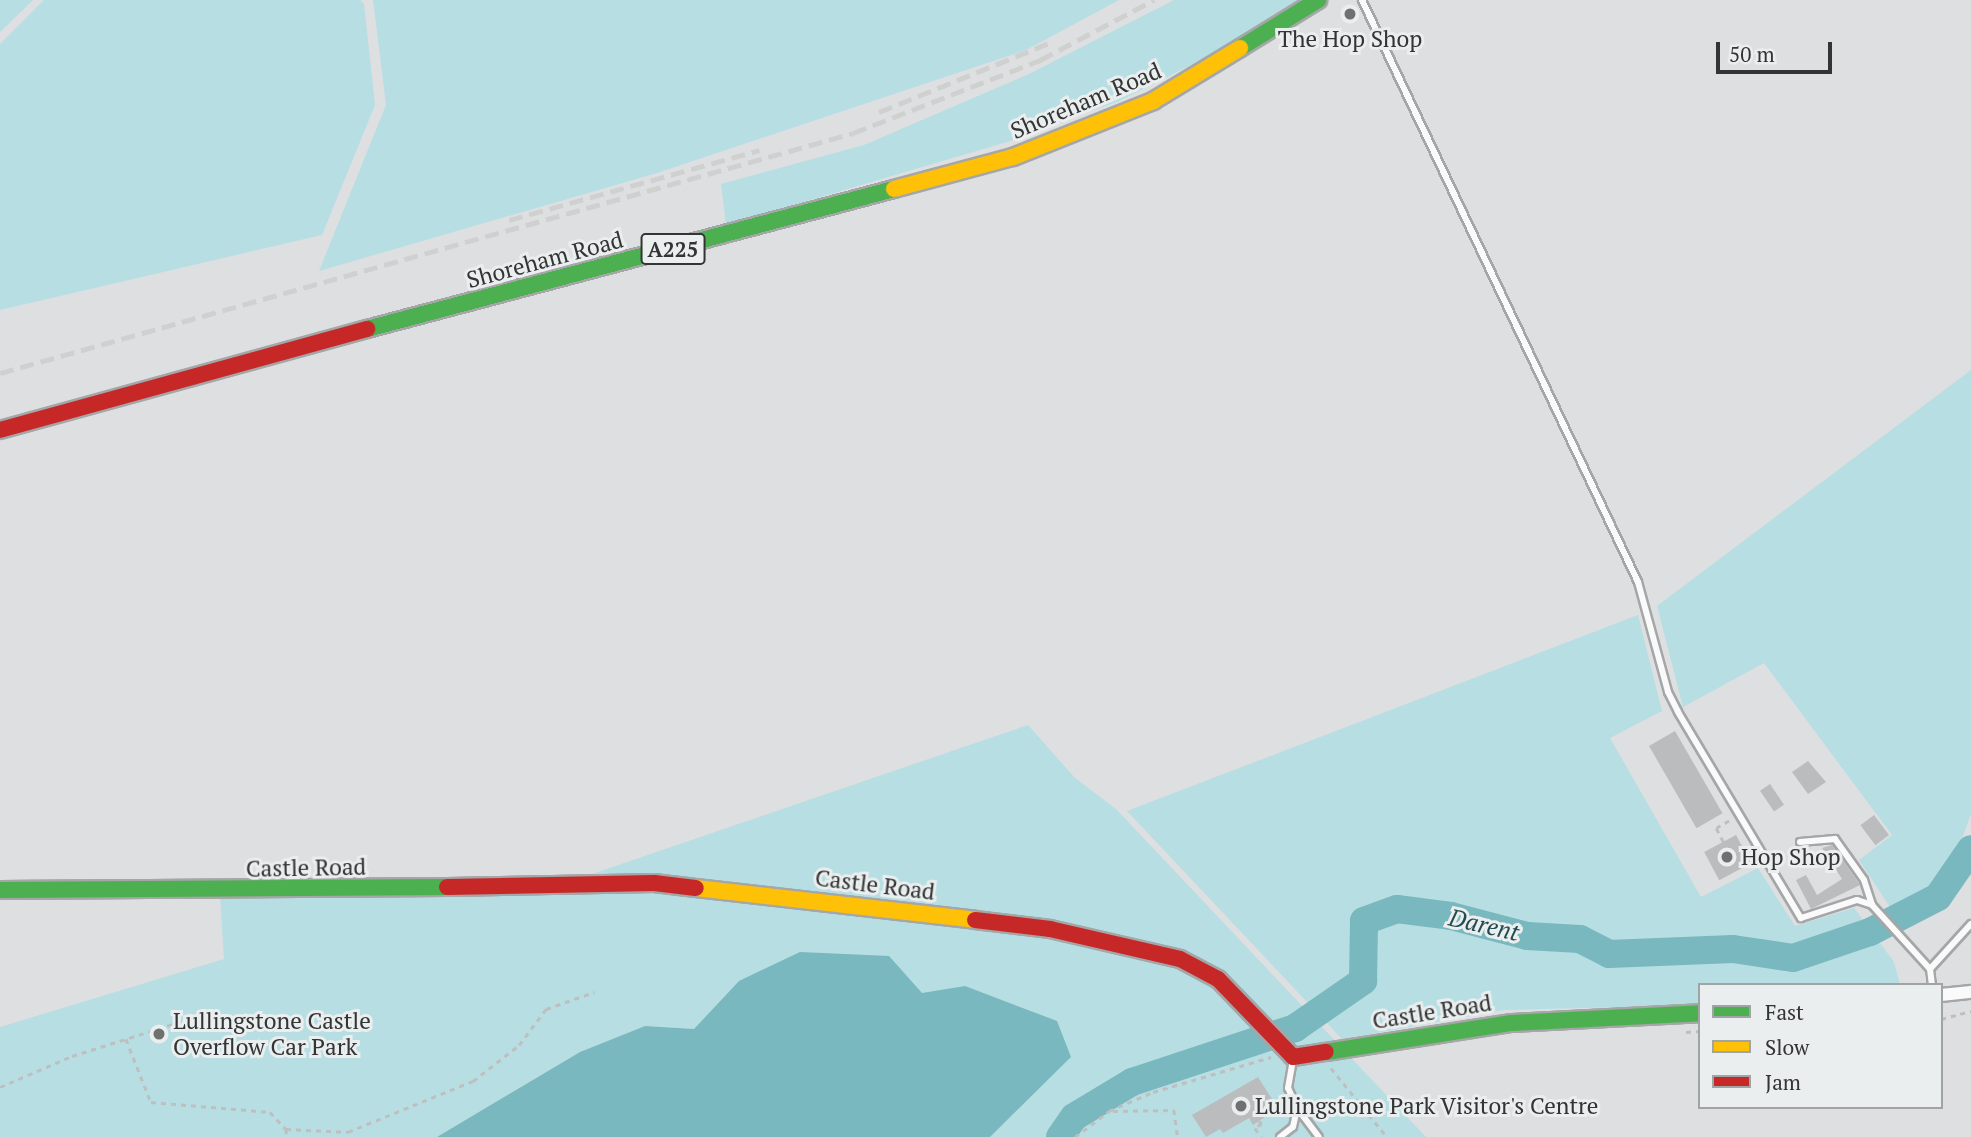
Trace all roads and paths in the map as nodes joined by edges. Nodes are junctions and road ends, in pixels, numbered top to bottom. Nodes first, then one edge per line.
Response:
1 (1318, 0) edge
2 (1362, 0) edge
3 (0, 430) edge
4 (1738, 815) junction
5 (1723, 842) dead end
6 (1800, 842) dead end
7 (0, 890) edge
8 (1872, 905) junction
9 (1971, 924) edge
10 (1930, 969) junction
11 (1932, 983) edge
12 (594, 992) dead end
13 (1971, 992) edge
14 (1943, 995) edge
15 (1971, 1011) edge
16 (1698, 1013) edge
17 (192, 1018) dead end
18 (1943, 1018) edge
19 (1698, 1031) edge
20 (1674, 1032) dead end
21 (126, 1039) junction
22 (1284, 1050) junction
23 (1327, 1058) dead end
24 (0, 1087) edge
25 (1297, 1108) junction
26 (1108, 1111) junction
27 (1259, 1121) dead end
28 (286, 1129) junction
29 (287, 1137) edge
30 (1075, 1137) edge
31 (1178, 1137) edge
32 (1261, 1137) edge
33 (1280, 1137) edge
34 (1319, 1137) edge
35 (1387, 1137) edge

1 - 3 street, Shoreham Road / A225
2 - 4 lane
4 - 5 path
4 - 8 lane
6 - 8 lane
7 - 22 street, Castle Road
8 - 10 lane
9 - 10 lane
10 - 11 lane
12 - 28 path
13 - 14 street
15 - 18 path
16 - 22 street, Castle Road
17 - 21 path
19 - 20 path
21 - 24 path
21 - 28 path
22 - 25 lane
22 - 26 path
23 - 35 path
25 - 33 lane
25 - 34 lane
26 - 30 path
26 - 31 path
27 - 32 path
28 - 29 path

